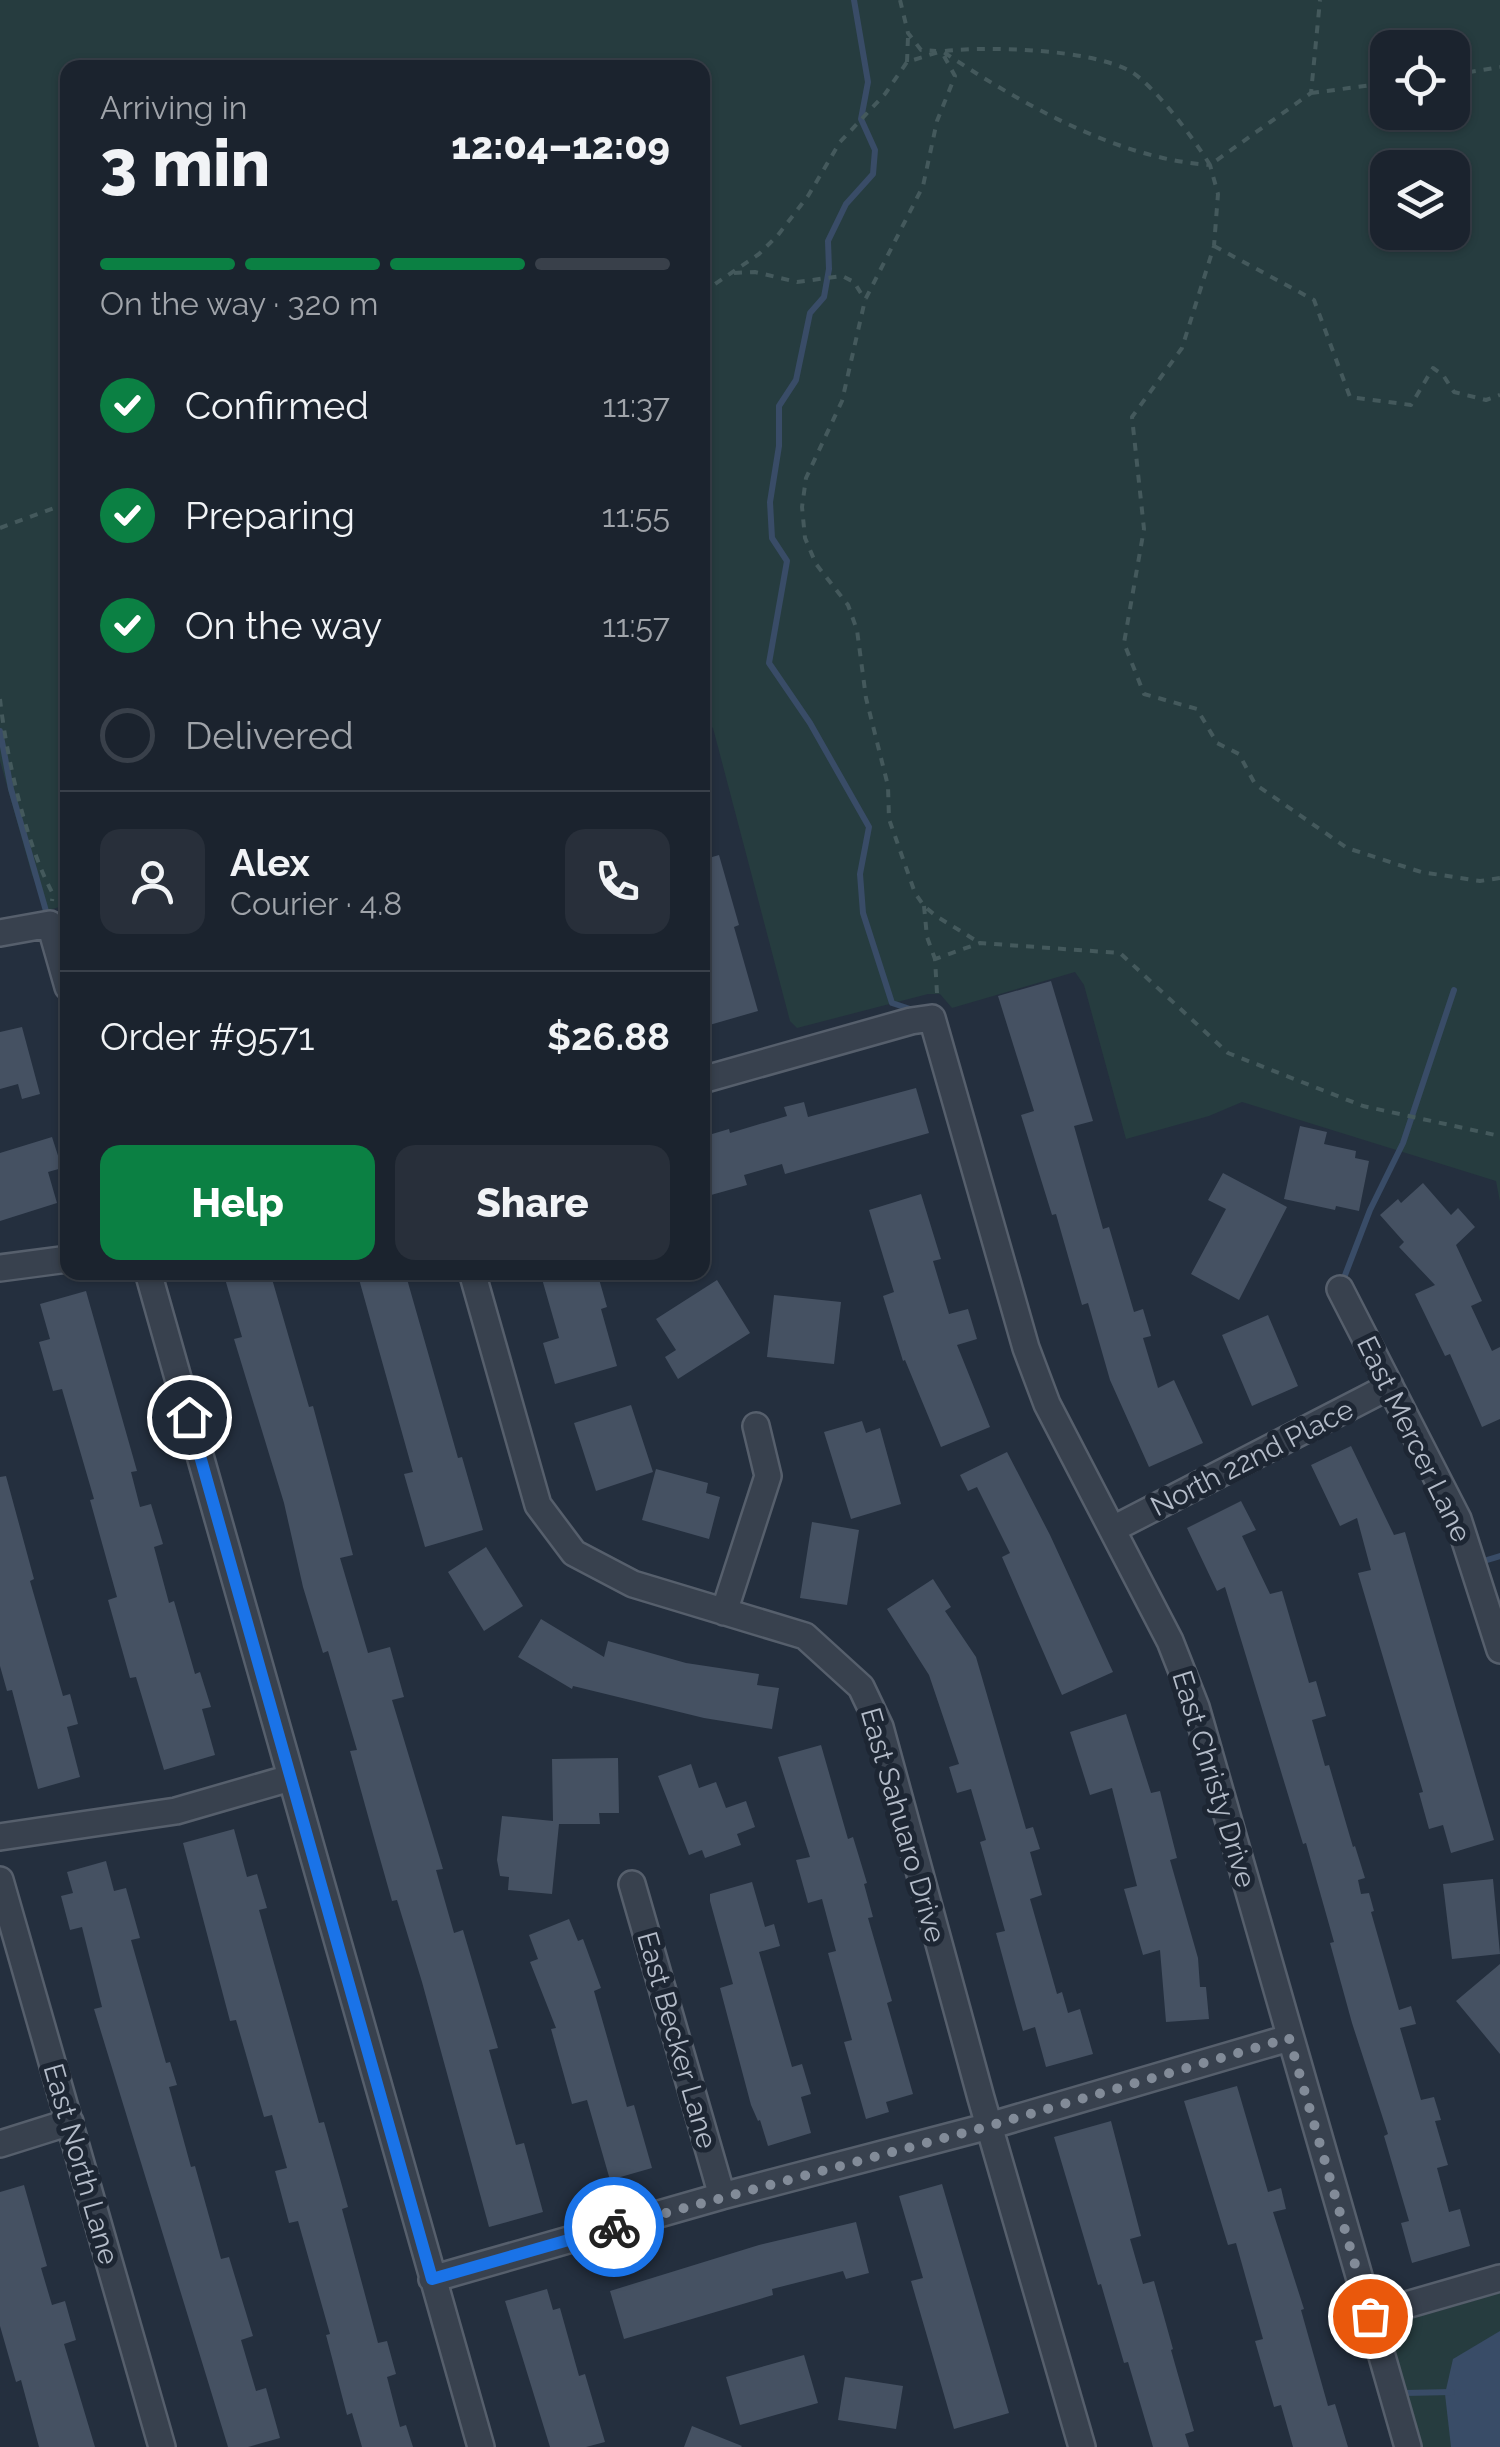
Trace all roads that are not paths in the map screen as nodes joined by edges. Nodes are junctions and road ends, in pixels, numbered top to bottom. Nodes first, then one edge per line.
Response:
1 (0, 933) edge
2 (60, 967) edge
3 (710, 1078) edge
4 (60, 1260) edge
5 (0, 1268) edge
6 (150, 1280) edge
7 (474, 1280) edge
8 (1340, 1289) dead end
9 (1390, 1386) junction
10 (756, 1426) dead end
11 (1113, 1530) junction
12 (724, 1612) junction
13 (1500, 1650) edge
14 (290, 1778) junction
15 (0, 1837) edge
16 (0, 1880) edge
17 (632, 1884) dead end
18 (1289, 2038) junction
19 (70, 2122) junction
20 (989, 2126) junction
21 (0, 2144) edge
22 (722, 2196) junction
23 (1500, 2278) edge
24 (432, 2279) junction
25 (1368, 2316) junction
26 (1073, 2445) edge
27 (162, 2447) edge
28 (481, 2447) edge
29 (1408, 2447) edge

1 - 2 street
3 - 11 street, East Christy Drive
4 - 5 street
6 - 14 street
7 - 12 street, East Sahuaro Drive
8 - 9 street, East Mercer Lane
9 - 11 street, North 22nd Place
9 - 13 street, East Mercer Lane
10 - 12 street
11 - 18 street, East Christy Drive
12 - 20 street, East Sahuaro Drive
14 - 15 street
14 - 24 street
16 - 19 street, East North Lane
17 - 22 street, East Becker Lane
18 - 20 street
18 - 25 street, East Christy Drive
19 - 21 street
19 - 27 street, East North Lane
20 - 22 street
20 - 26 street, East Sahuaro Drive
22 - 24 street
23 - 25 street
24 - 28 street
25 - 29 street, East Christy Drive

